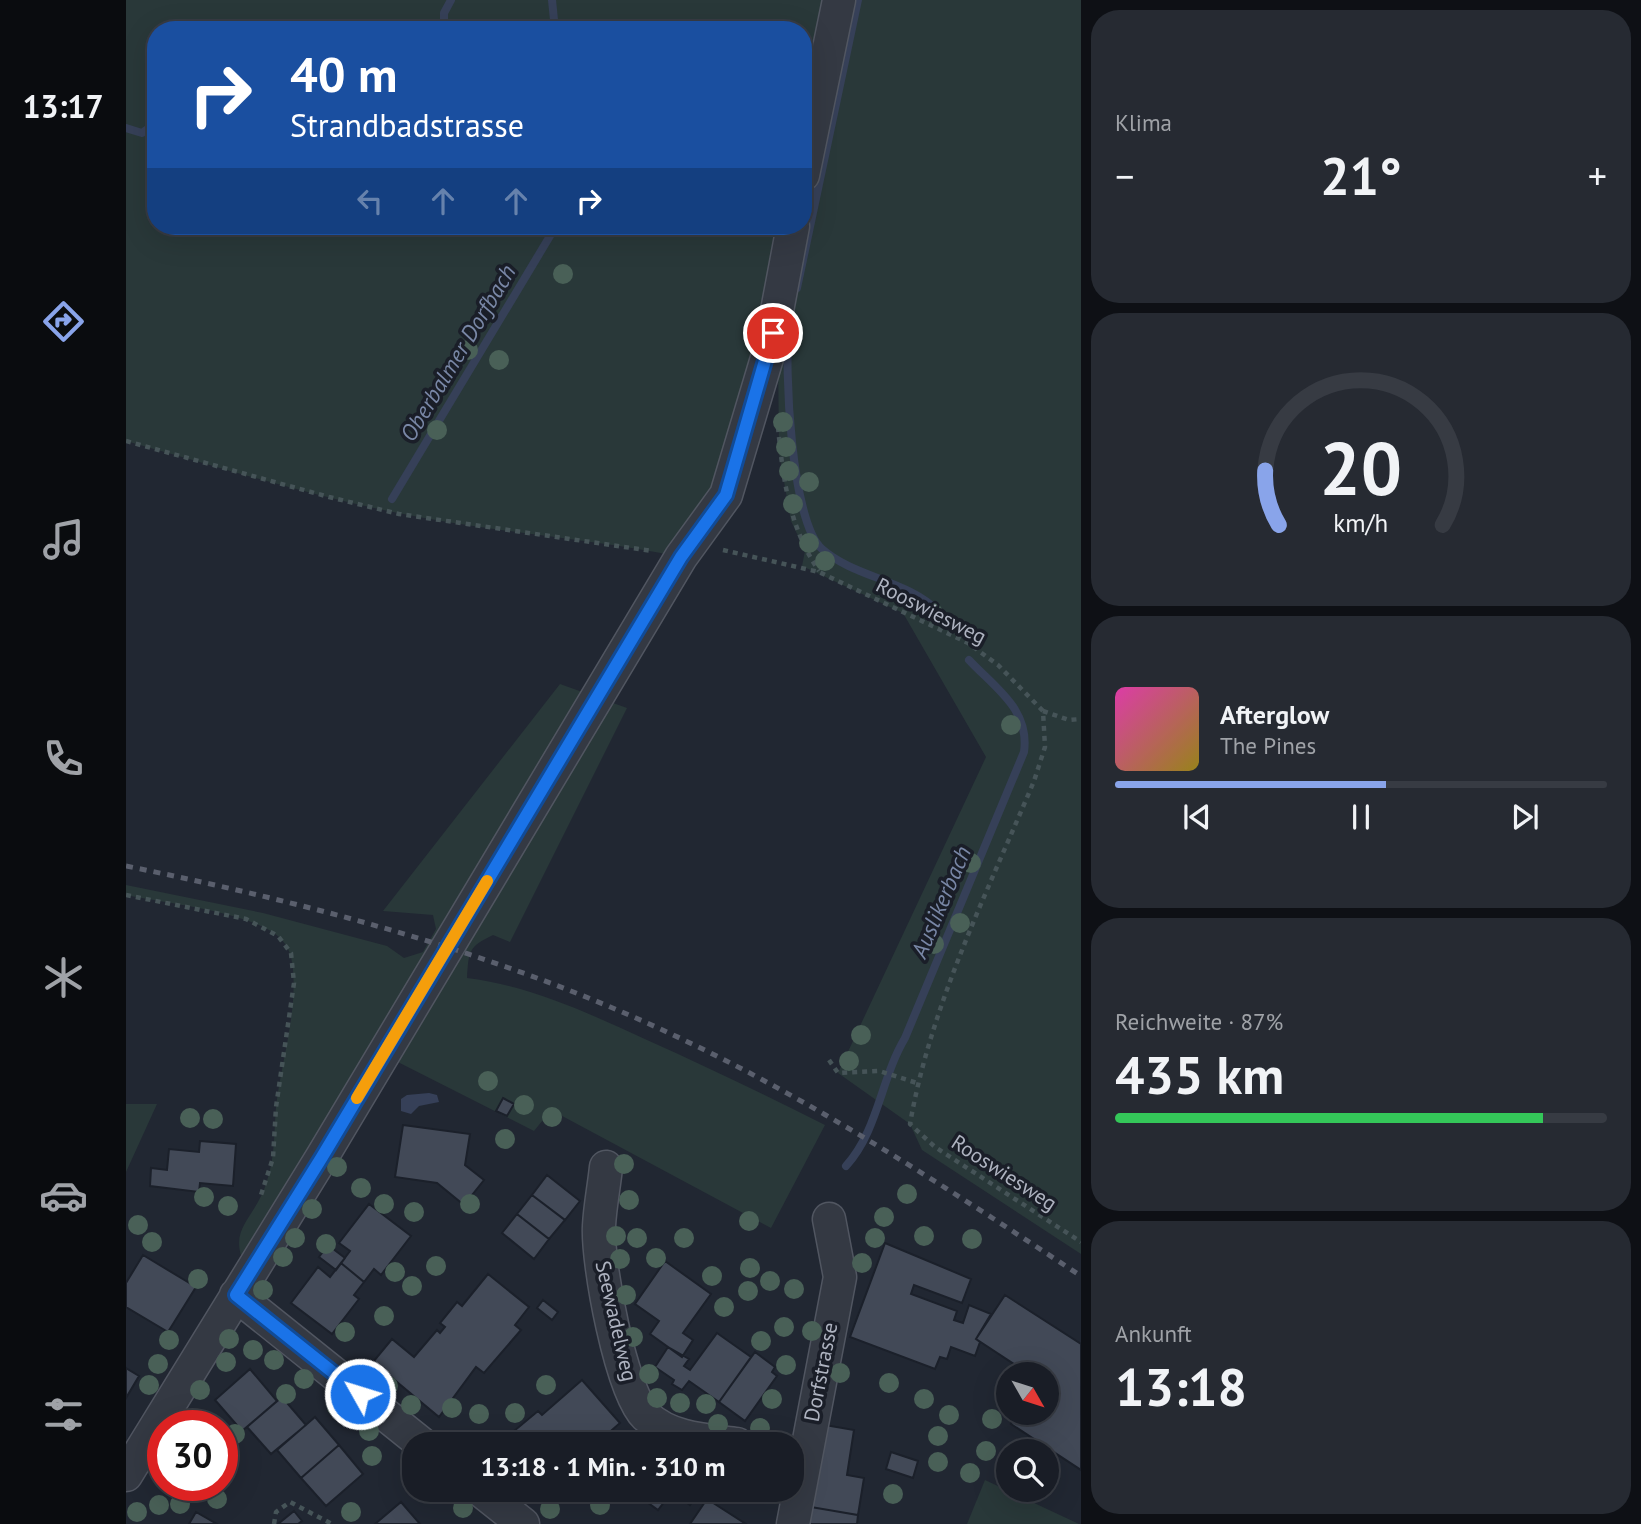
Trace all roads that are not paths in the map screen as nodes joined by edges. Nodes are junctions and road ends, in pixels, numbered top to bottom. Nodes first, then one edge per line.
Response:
1 (839, 0) edge
2 (812, 130) edge
3 (791, 235) edge
4 (606, 1167) dead end
5 (829, 1219) dead end
6 (236, 1295) junction
7 (407, 1432) edge
8 (673, 1432) edge
9 (804, 1432) edge
10 (126, 1475) edge
11 (495, 1502) edge
12 (795, 1502) edge
13 (523, 1524) edge
14 (793, 1524) edge

1 - 2 street
3 - 6 street
4 - 8 street, Seewadelweg
5 - 9 street, Dorfstrasse
6 - 7 street
6 - 10 street
11 - 13 street
12 - 14 street, Dorfstrasse

